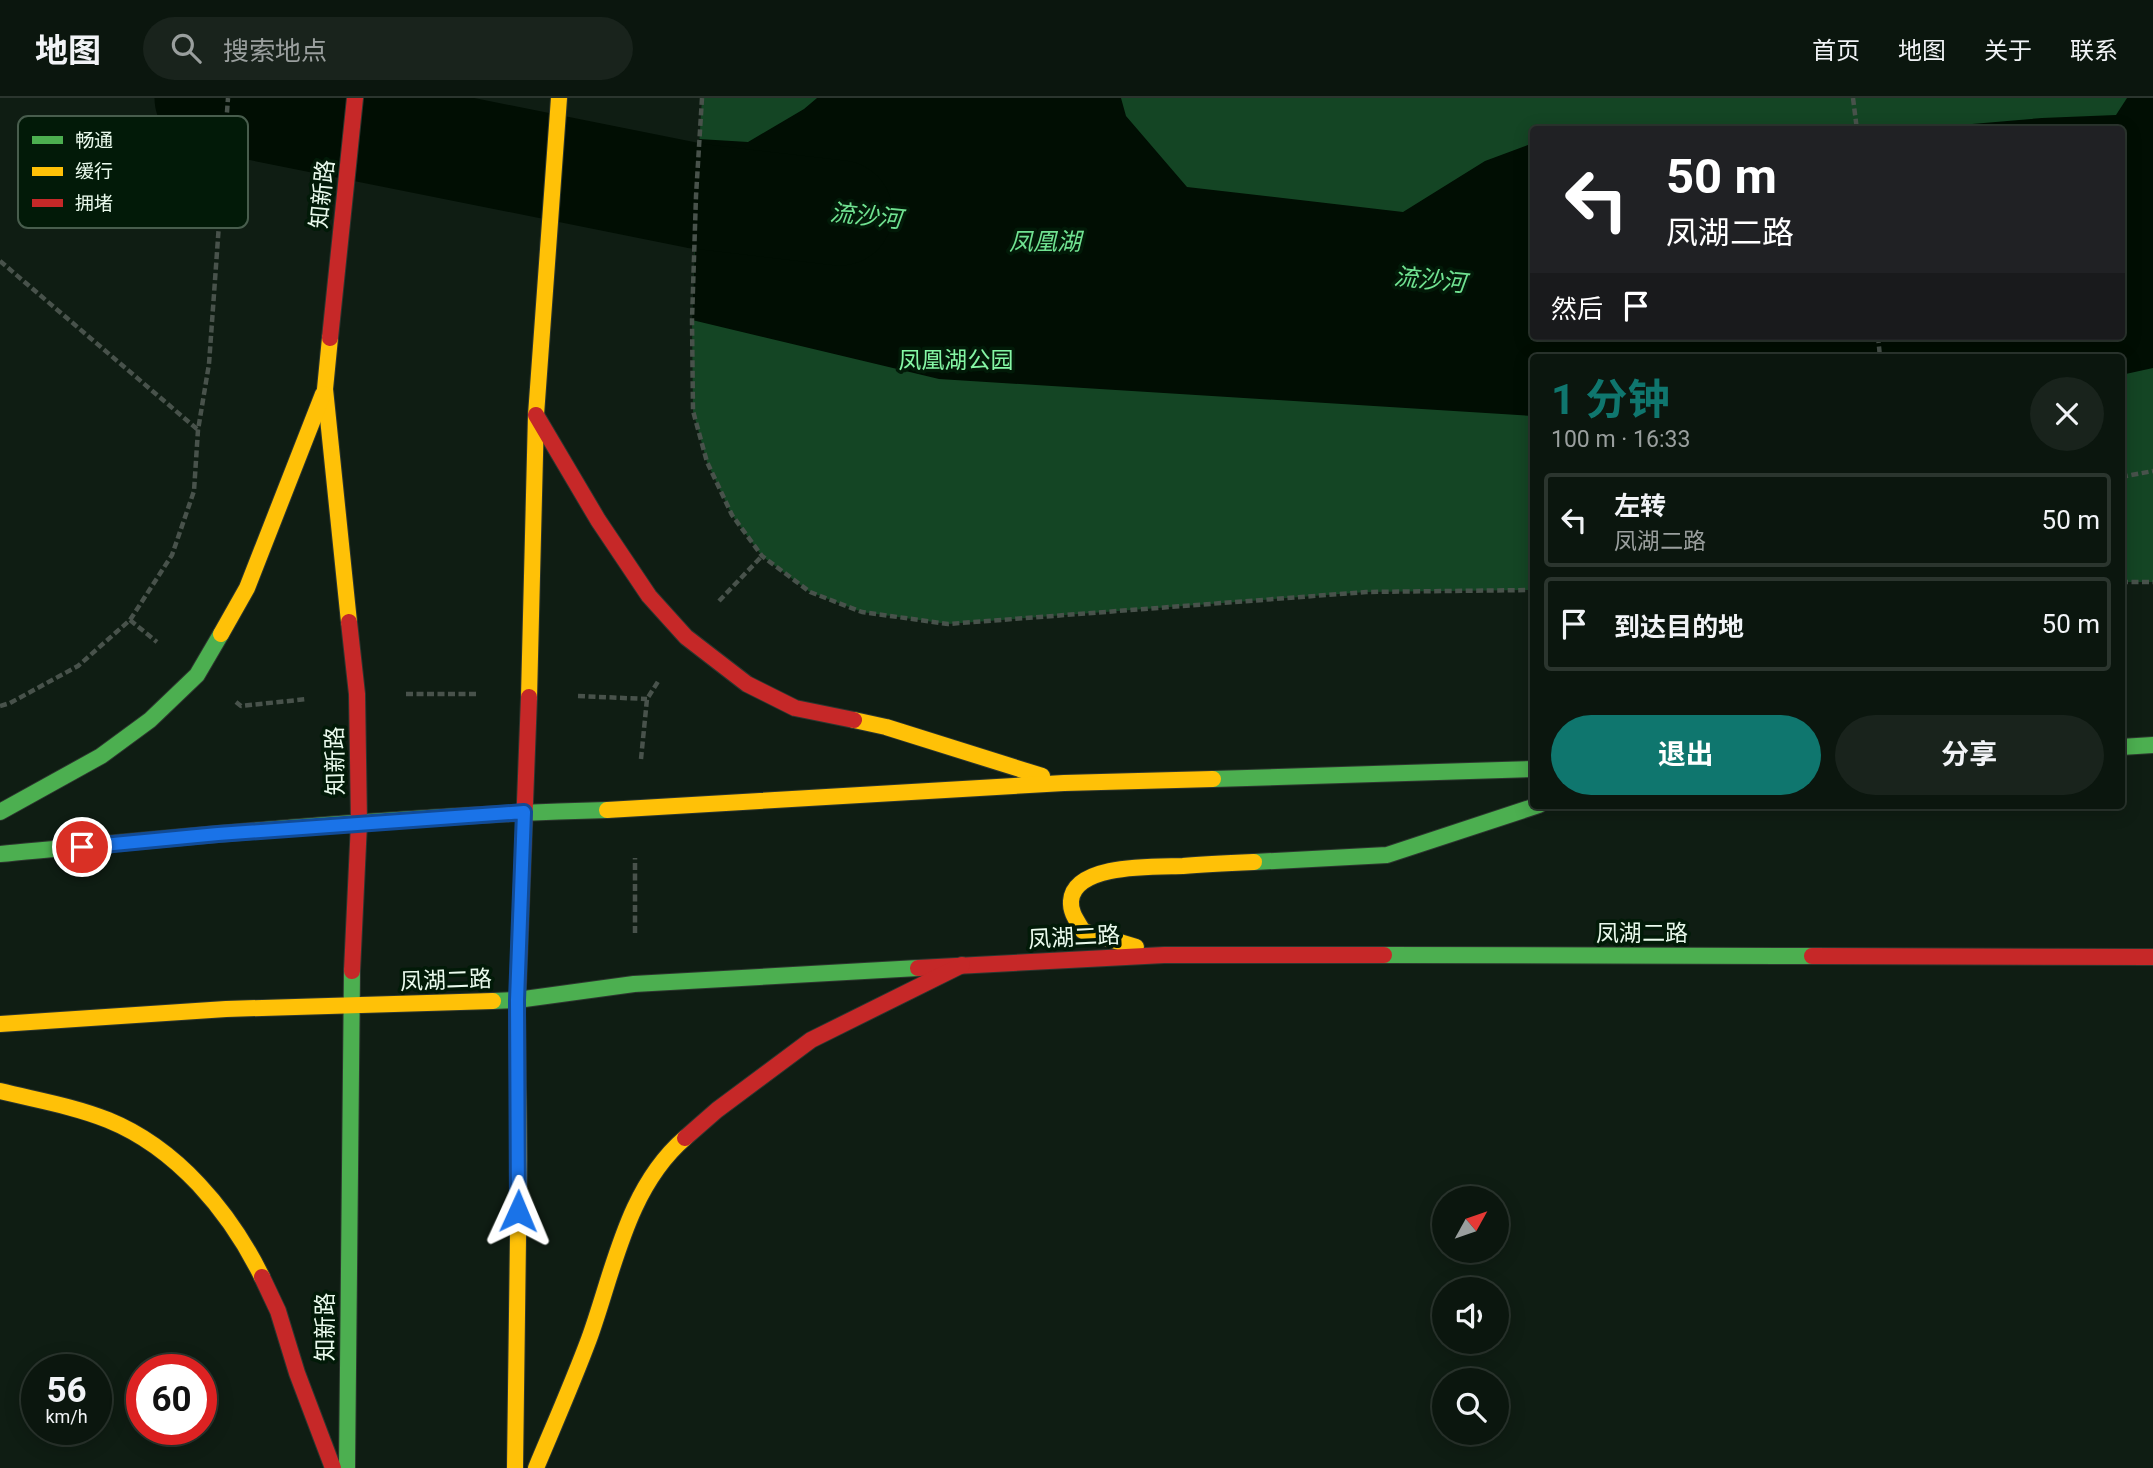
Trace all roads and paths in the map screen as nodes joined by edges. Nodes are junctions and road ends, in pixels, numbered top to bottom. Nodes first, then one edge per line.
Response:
1 (228, 98) edge
2 (355, 98) edge
3 (559, 98) edge
4 (702, 98) edge
5 (1853, 98) edge
6 (227, 116) edge
7 (1856, 126) edge
8 (219, 228) edge
9 (0, 261) edge
10 (325, 389) junction
11 (536, 415) junction
12 (198, 430) junction
13 (2153, 471) edge
14 (2125, 476) edge
15 (2125, 582) edge
16 (2153, 582) edge
17 (1530, 590) edge
18 (0, 705) edge
19 (2153, 745) edge
20 (2125, 747) edge
21 (1530, 769) edge
22 (1064, 783) junction
23 (1530, 808) edge
24 (0, 811) edge
25 (524, 812) junction
26 (359, 823) junction
27 (0, 854) edge
28 (1164, 955) junction
29 (2153, 957) edge
30 (962, 965) junction
31 (517, 1000) junction
32 (350, 1007) junction
33 (0, 1024) edge
34 (0, 1091) edge
35 (333, 1468) edge
36 (347, 1468) edge
37 (515, 1468) edge
38 (536, 1468) edge

1 - 6 path
2 - 10 street, 知新路
3 - 11 street
4 - 17 path
5 - 7 path
8 - 12 path
9 - 12 path
10 - 24 street
10 - 26 street, 知新路
11 - 22 street
11 - 25 street
12 - 18 path
13 - 14 path
15 - 16 path
19 - 20 street
21 - 22 street
22 - 25 street
23 - 28 street
25 - 26 street
25 - 31 street
26 - 27 street
26 - 32 street, 知新路
28 - 29 street, 凤湖二路
28 - 30 street, 凤湖二路
30 - 31 street, 凤湖二路
30 - 38 street
31 - 32 street, 凤湖二路
31 - 37 street
32 - 33 street, 凤湖二路
32 - 36 street, 知新路
34 - 35 street

